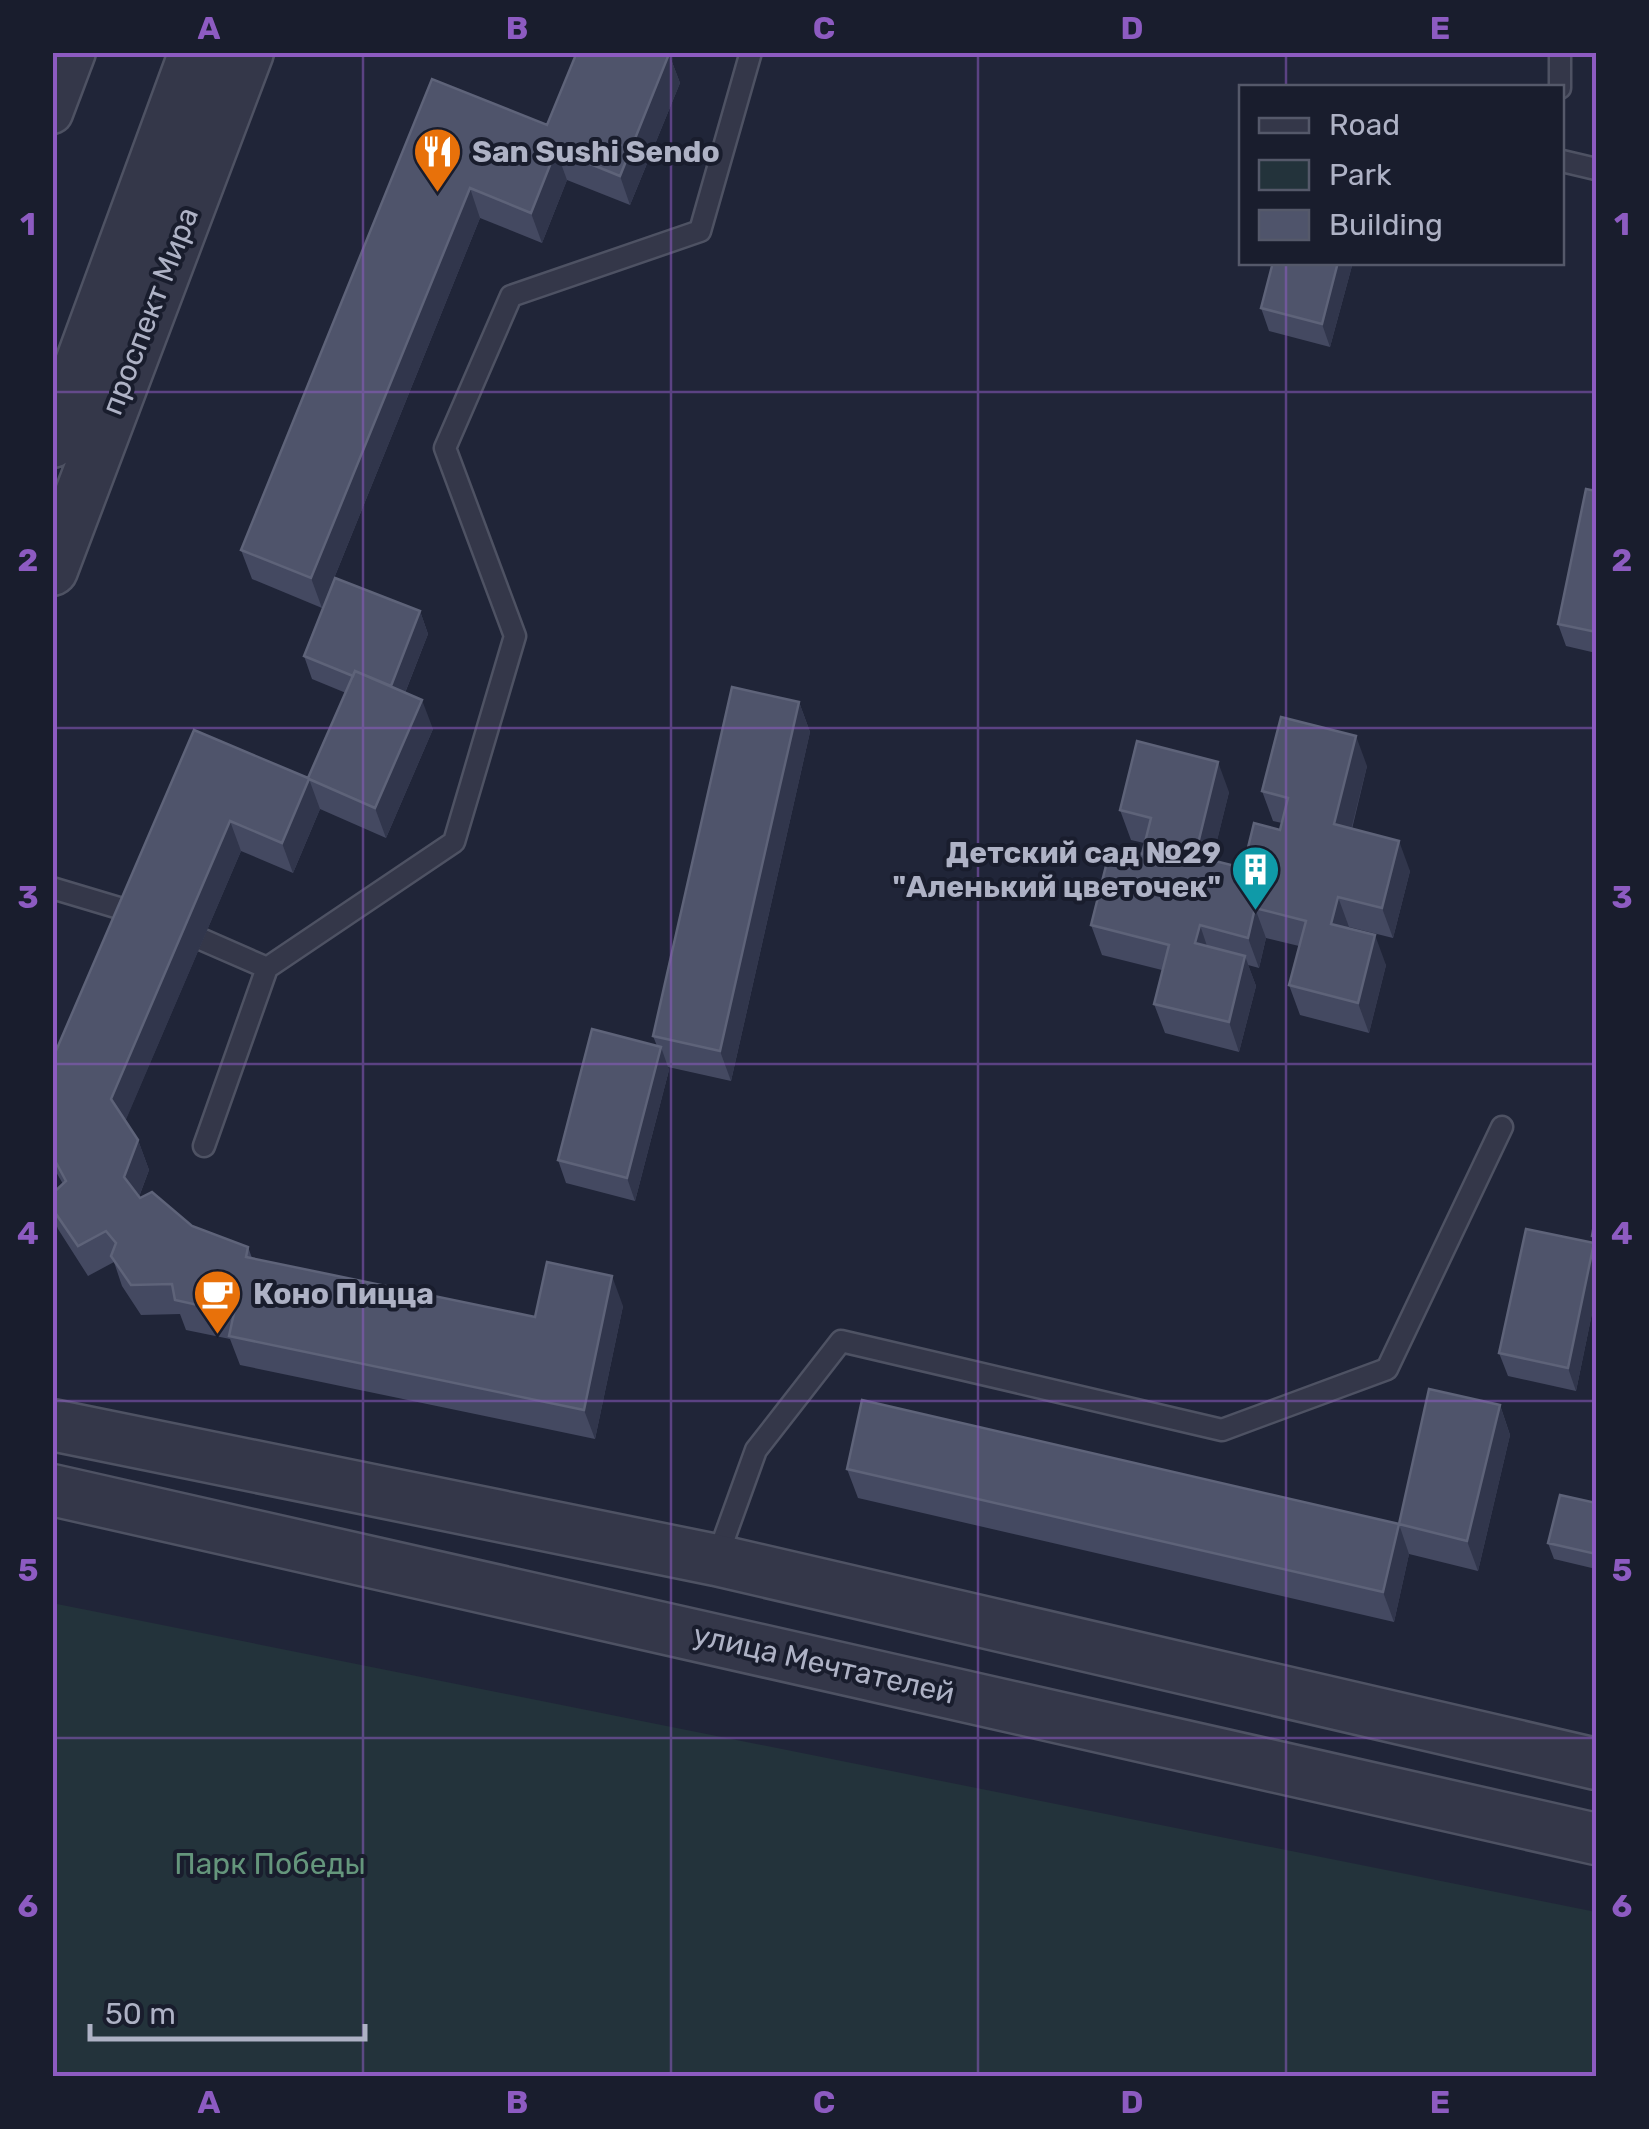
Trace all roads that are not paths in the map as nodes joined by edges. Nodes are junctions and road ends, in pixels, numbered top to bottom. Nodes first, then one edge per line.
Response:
1 (75, 52) edge
2 (195, 52) edge
3 (248, 52) edge
4 (751, 52) edge
5 (1560, 52) edge
6 (1560, 85) edge
7 (52, 113) edge
8 (1564, 161) edge
9 (1596, 169) edge
10 (52, 442) edge
11 (52, 570) edge
12 (52, 888) edge
13 (139, 914) edge
14 (203, 940) dead end
15 (267, 968) junction
16 (1502, 1126) dead end
17 (204, 1146) dead end
18 (52, 1426) edge
19 (52, 1490) edge
20 (716, 1560) junction
21 (1596, 1764) edge
22 (1596, 1839) edge

1 - 7 street
2 - 10 street, проспект Мира
3 - 11 street, проспект Мира
4 - 15 lane
5 - 6 lane
8 - 9 lane
12 - 13 lane
14 - 15 lane
15 - 17 lane
16 - 20 lane
18 - 20 street
19 - 22 street, улица Мечтателей
20 - 21 street

